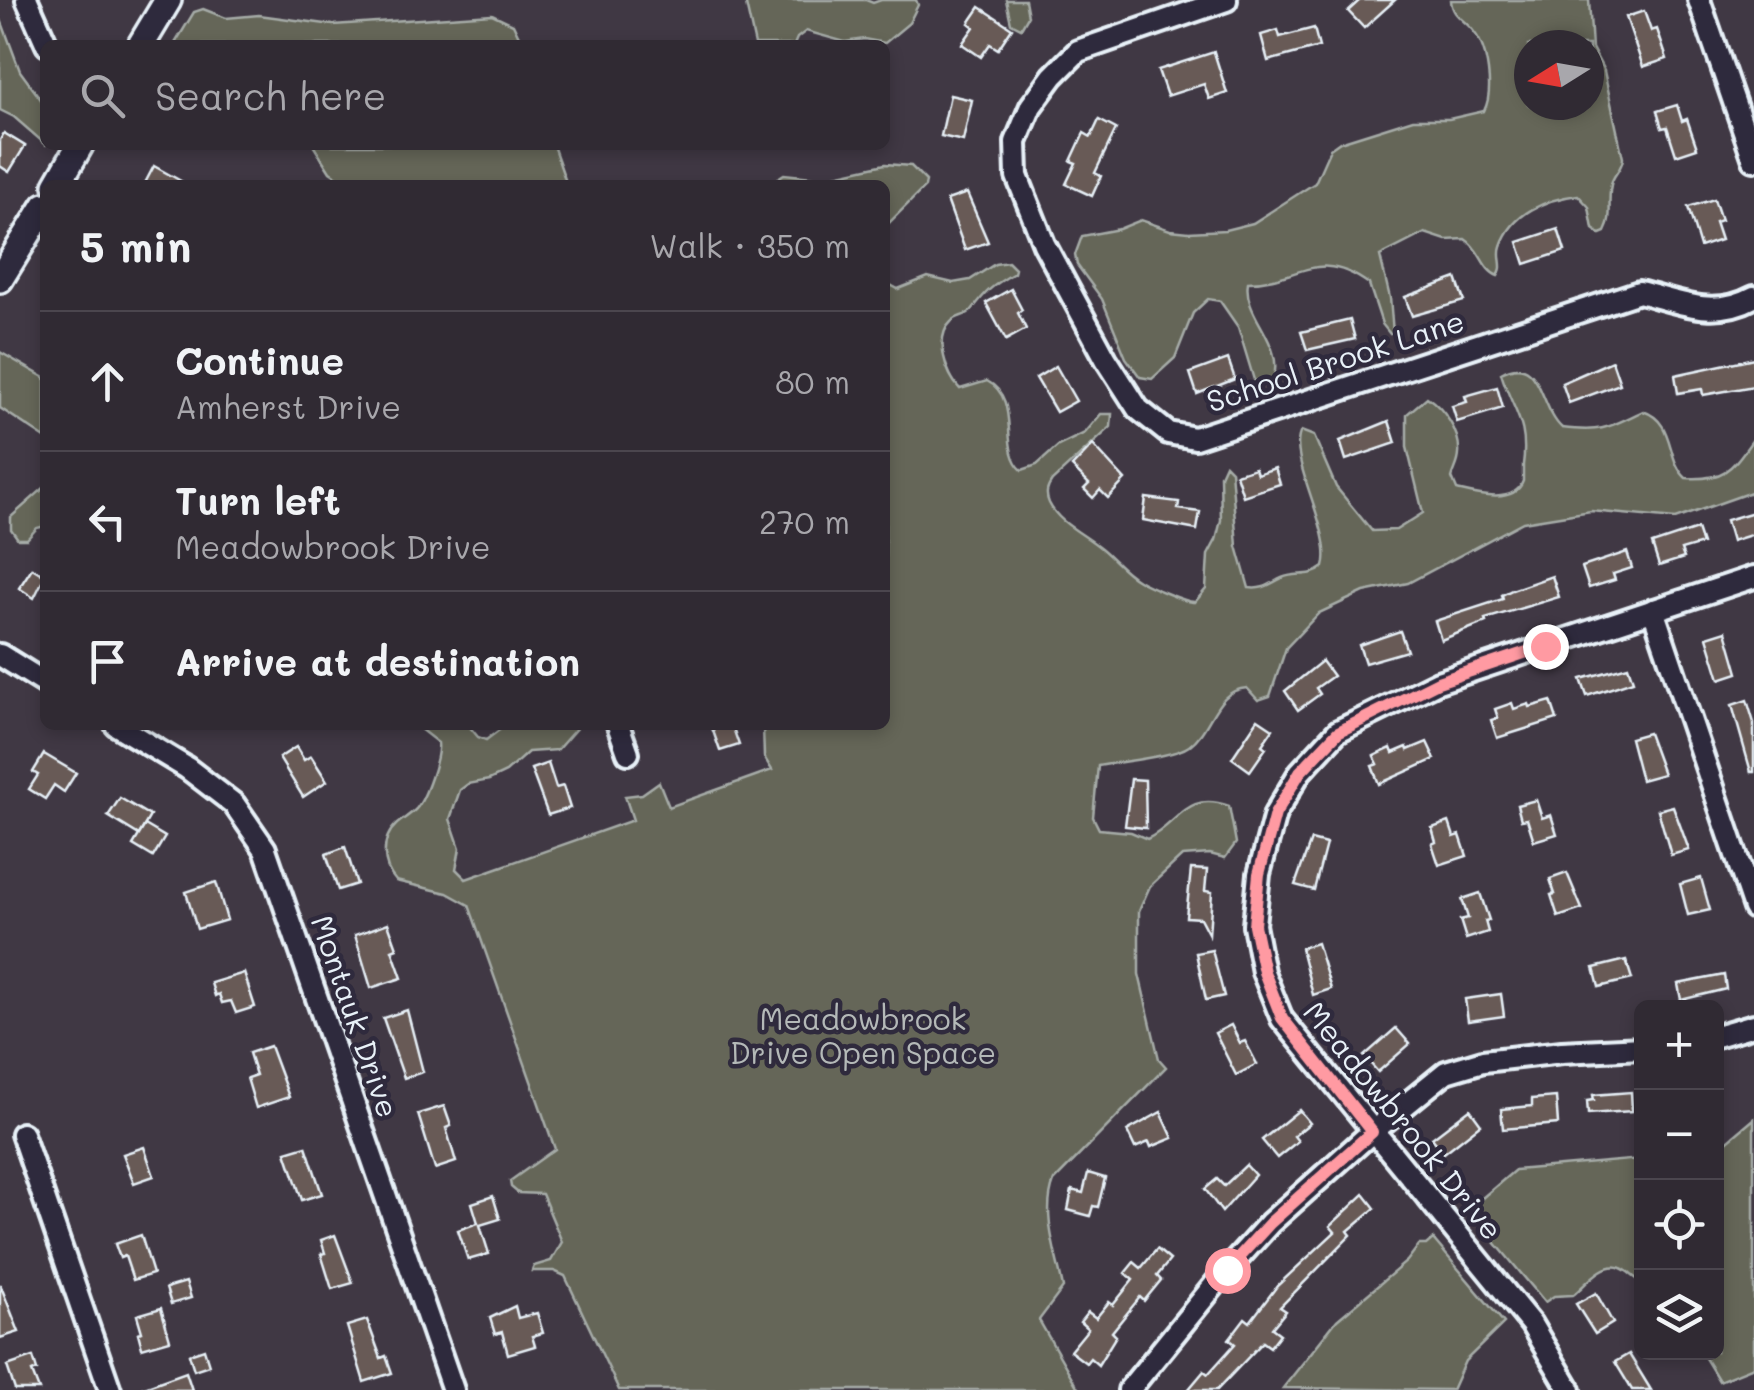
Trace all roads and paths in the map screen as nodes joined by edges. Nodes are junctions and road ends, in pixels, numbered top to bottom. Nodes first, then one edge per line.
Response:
1 (27, 0) edge
2 (168, 0) edge
3 (1226, 0) edge
4 (1699, 0) edge
5 (46, 40) edge
6 (144, 40) edge
7 (77, 150) edge
8 (1754, 160) edge
9 (60, 180) edge
10 (40, 214) edge
11 (0, 279) edge
12 (1754, 297) edge
13 (1754, 577) edge
14 (1653, 610) junction
15 (0, 656) edge
16 (40, 679) edge
17 (124, 730) edge
18 (620, 730) edge
19 (628, 753) dead end
20 (1754, 908) edge
21 (1754, 1025) edge
22 (1724, 1034) edge
23 (1634, 1048) edge
24 (1372, 1132) junction
25 (22, 1134) dead end
26 (110, 1390) edge
27 (453, 1390) edge
28 (1129, 1390) edge
29 (1570, 1390) edge

1 - 5 street
2 - 6 street
3 - 12 street, School Brook Lane
4 - 8 street
7 - 9 street
10 - 11 street
13 - 14 street, Meadowbrook Drive
14 - 20 street
14 - 24 street, Meadowbrook Drive
15 - 16 street
17 - 27 street, Montauk Drive
18 - 19 street
21 - 22 street
23 - 24 street
24 - 28 street
24 - 29 street, Meadowbrook Drive
25 - 26 street

